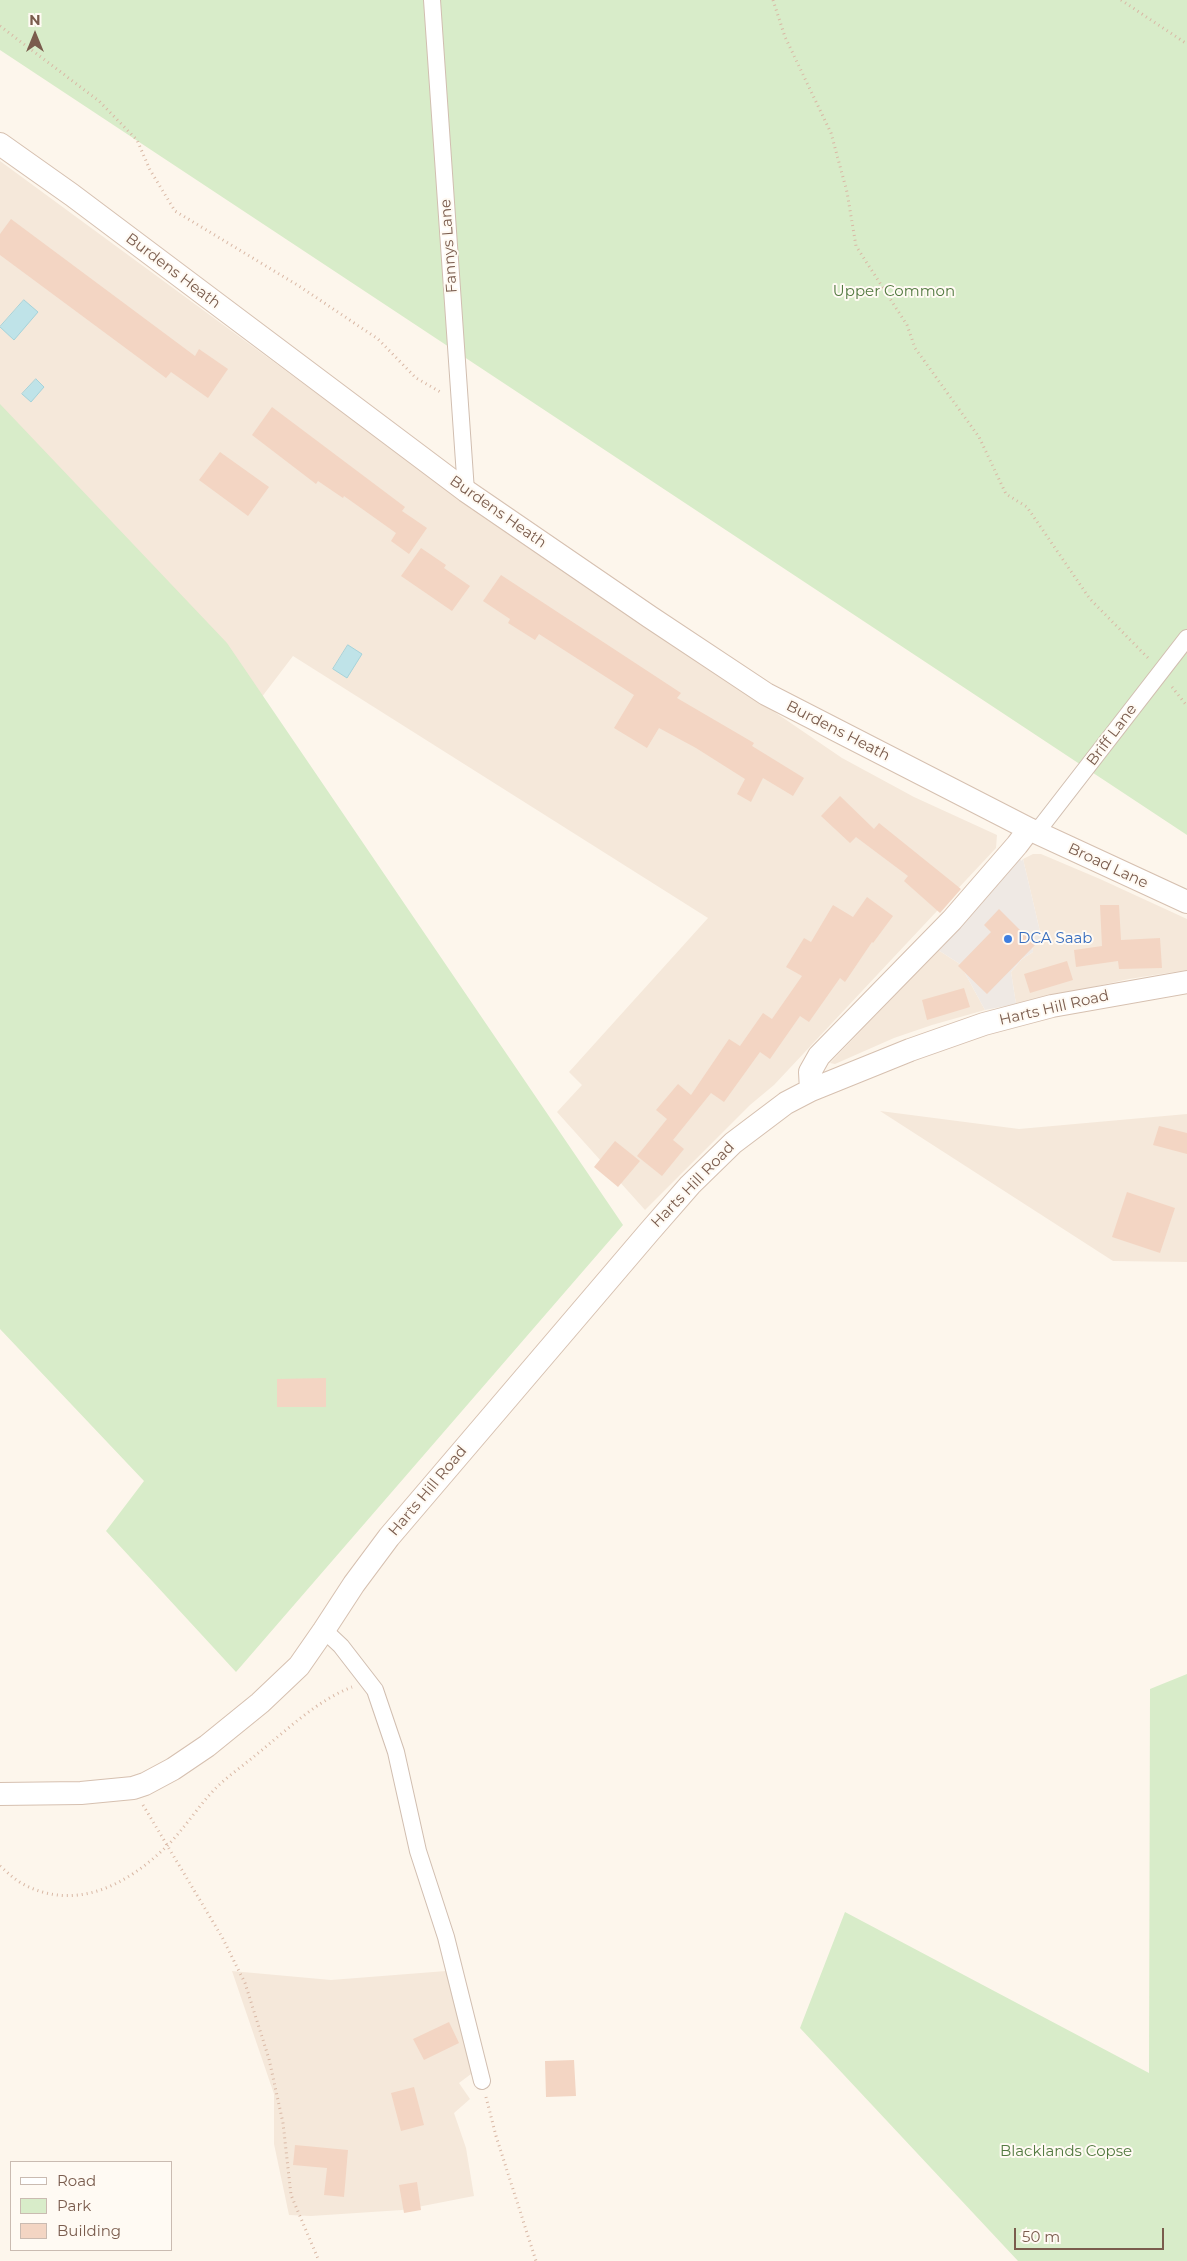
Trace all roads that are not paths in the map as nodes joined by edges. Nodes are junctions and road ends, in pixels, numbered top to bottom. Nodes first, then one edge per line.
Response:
1 (432, 0) edge
2 (0, 144) edge
3 (466, 492) junction
4 (1187, 638) edge
5 (1032, 831) junction
6 (1187, 902) edge
7 (1187, 982) edge
8 (811, 1090) junction
9 (324, 1630) junction
10 (0, 1794) edge
11 (482, 2081) road end

1 - 3 street, Fannys Lane
2 - 3 street, Burdens Heath
3 - 5 street, Burdens Heath
4 - 5 street, Briff Lane
5 - 6 street, Broad Lane
5 - 8 street
7 - 8 street, Harts Hill Road
8 - 9 street, Harts Hill Road
9 - 10 street, Harts Hill Road
9 - 11 street

